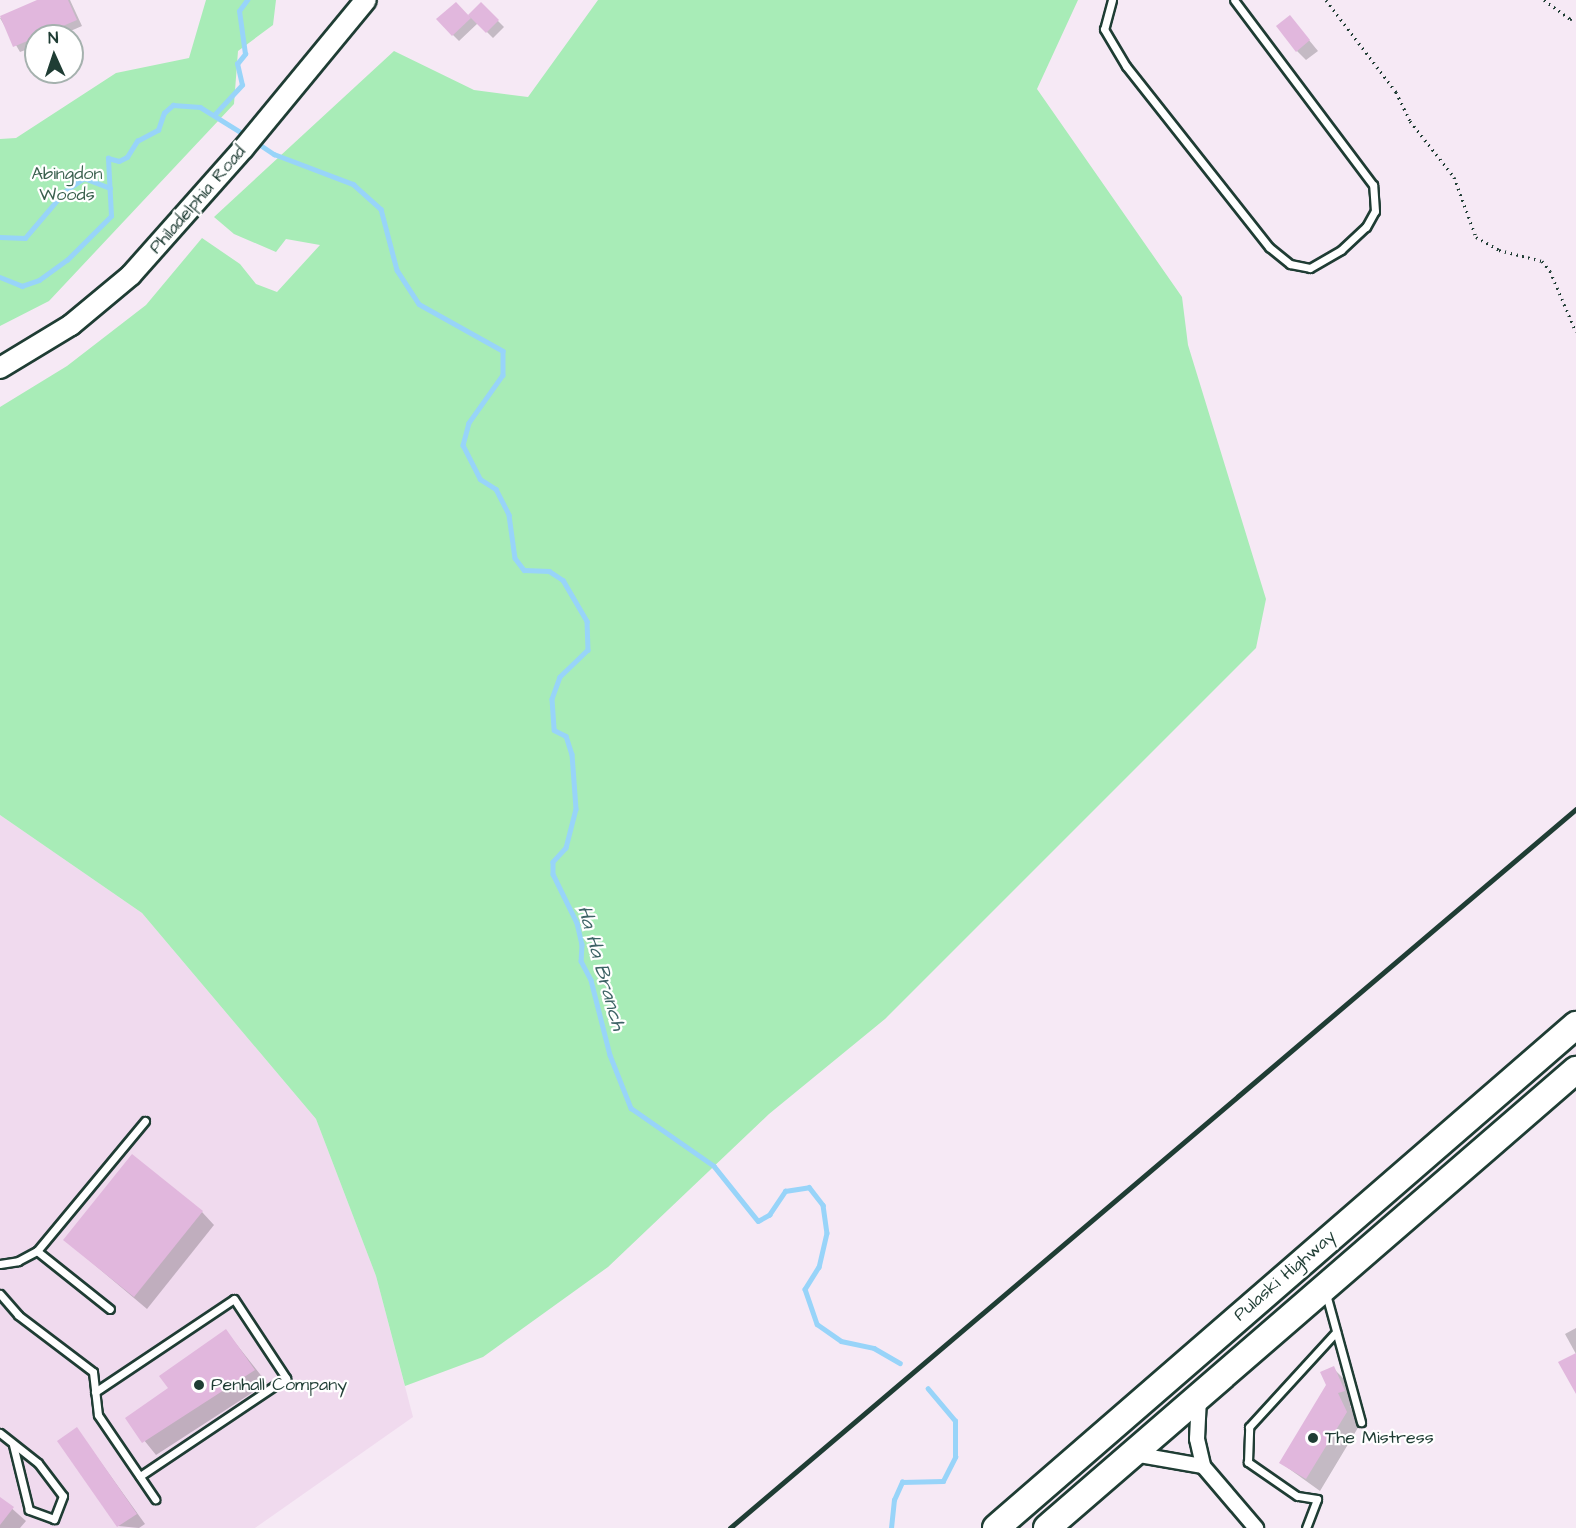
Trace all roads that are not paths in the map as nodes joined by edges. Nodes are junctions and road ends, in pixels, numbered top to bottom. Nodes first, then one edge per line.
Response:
1 (366, 0) edge
2 (1112, 0) edge
3 (1234, 0) edge
4 (0, 368) edge
5 (1576, 1025) edge
6 (1576, 1070) edge
7 (145, 1121) dead end
8 (37, 1251) junction
9 (0, 1264) edge
10 (1324, 1286) junction
11 (0, 1294) edge
12 (110, 1309) dead end
13 (1336, 1332) junction
14 (95, 1392) junction
15 (1199, 1394) junction
16 (1361, 1422) dead end
17 (0, 1433) edge
18 (13, 1445) junction
19 (1132, 1454) junction
20 (1203, 1467) junction
21 (140, 1476) junction
22 (155, 1499) dead end
23 (996, 1528) edge
24 (1047, 1528) edge
25 (1256, 1528) edge
26 (1306, 1528) edge

1 - 4 main road, Philadelphia Road
2 - 3 lane
5 - 23 highway, Pulaski Highway
6 - 10 highway, Pulaski Highway
7 - 8 lane
8 - 9 lane
8 - 12 lane
10 - 13 lane
10 - 15 highway, Pulaski Highway
11 - 14 lane
13 - 16 lane
13 - 26 lane
14 - 21 lane
14 - 21 lane
15 - 19 highway, Pulaski Highway
15 - 20 street
17 - 18 lane
18 - 18 lane
19 - 20 street
19 - 24 highway, Pulaski Highway
20 - 25 street
21 - 22 lane

